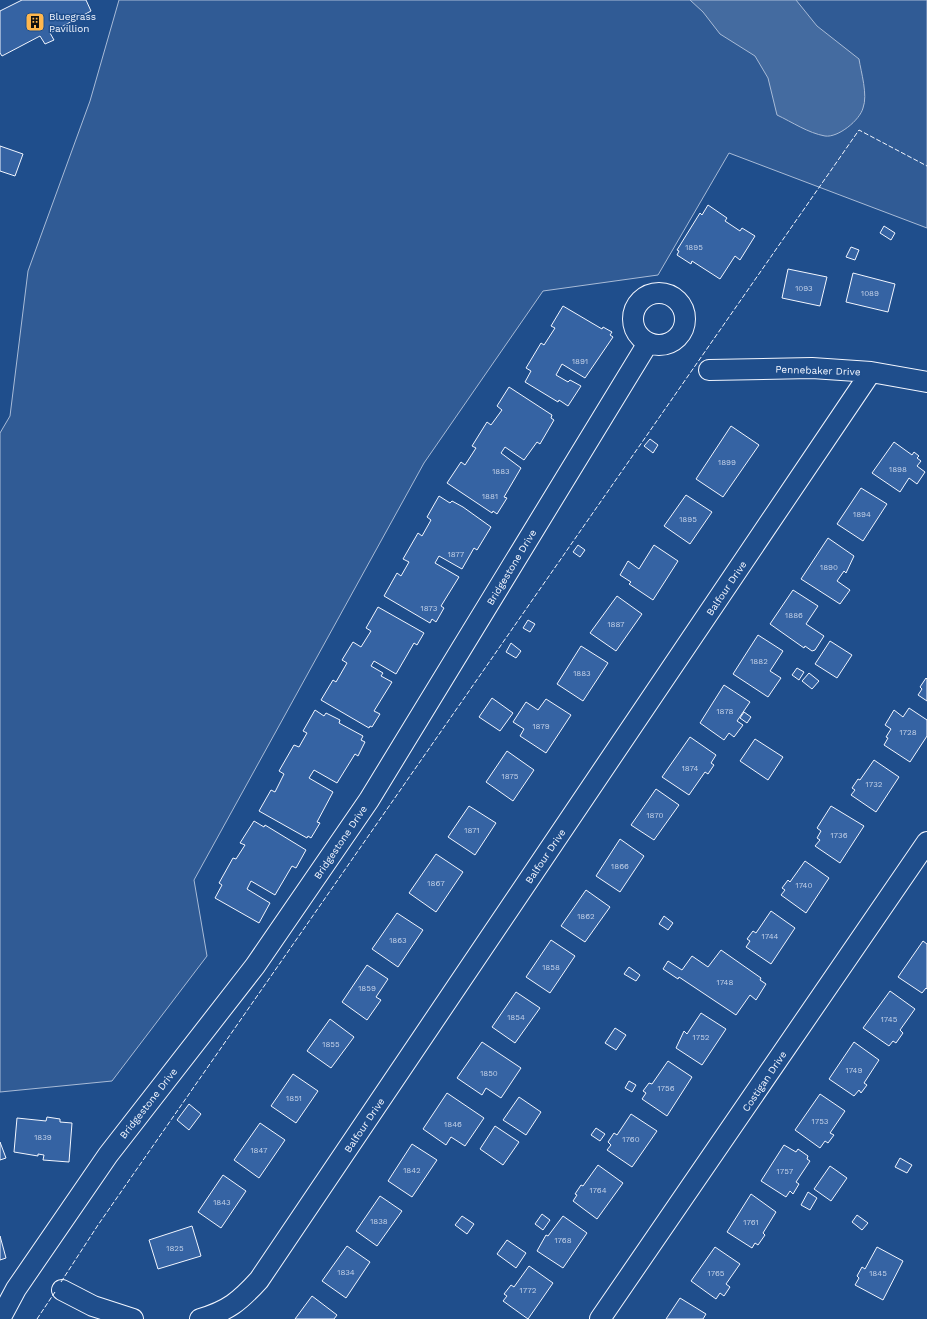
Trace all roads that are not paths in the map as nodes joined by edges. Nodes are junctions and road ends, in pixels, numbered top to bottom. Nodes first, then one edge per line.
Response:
1 (648, 343) dead end
2 (709, 370) dead end
3 (871, 372) junction
4 (927, 382) edge
5 (927, 842) edge
6 (62, 1290) dead end
7 (0, 1319) edge
8 (132, 1319) edge
9 (200, 1319) edge
10 (600, 1319) edge

1 - 7 street, Bridgestone Drive
2 - 3 street, Pennebaker Drive
3 - 4 street, Pennebaker Drive
3 - 9 street, Balfour Drive
5 - 10 street, Costigan Drive
6 - 8 street

